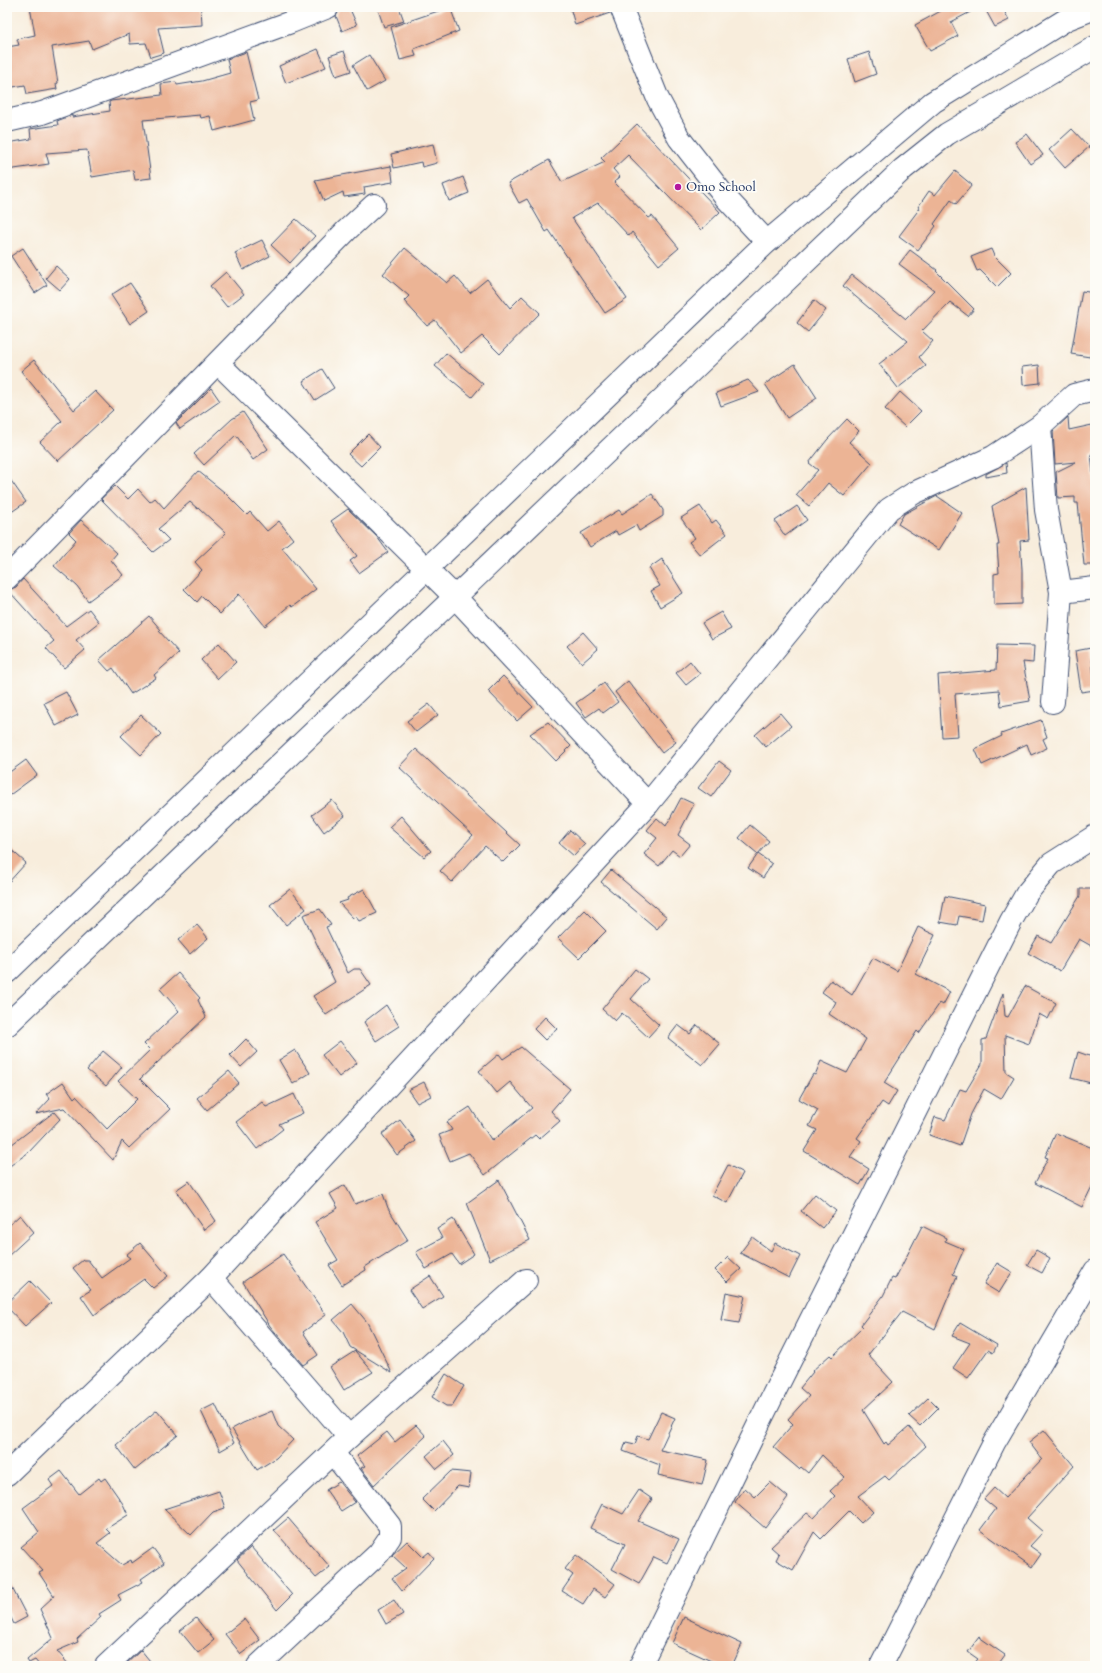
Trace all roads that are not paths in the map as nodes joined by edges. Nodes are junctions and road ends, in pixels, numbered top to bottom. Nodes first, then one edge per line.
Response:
1 (328, 7) edge
2 (621, 7) edge
3 (1095, 8) edge
4 (1095, 47) edge
5 (7, 122) edge
6 (374, 205) dead end
7 (767, 242) junction
8 (218, 363) junction
9 (1095, 390) edge
10 (1040, 426) junction
11 (427, 568) junction
12 (7, 578) edge
13 (1095, 588) edge
14 (1061, 592) junction
15 (455, 597) junction
16 (1053, 702) dead end
17 (648, 804) junction
18 (1095, 836) edge
19 (7, 972) edge
20 (7, 1025) edge
21 (1095, 1271) edge
22 (211, 1278) junction
23 (526, 1280) dead end
24 (349, 1437) junction
25 (333, 1453) junction
26 (7, 1474) edge
27 (106, 1666) edge
28 (258, 1666) edge
29 (640, 1666) edge
30 (881, 1666) edge

1 - 5 main road
2 - 7 main road
3 - 7 main road
4 - 15 main road
6 - 8 main road
7 - 11 main road
8 - 11 main road
8 - 12 main road
9 - 10 main road
10 - 14 main road
10 - 17 main road
11 - 15 main road
11 - 19 main road
13 - 14 main road
14 - 16 main road
15 - 17 main road
15 - 20 main road
17 - 22 main road
18 - 29 main road
21 - 30 main road
22 - 24 main road
22 - 26 main road
23 - 24 main road
24 - 25 main road
25 - 27 main road
25 - 28 main road

